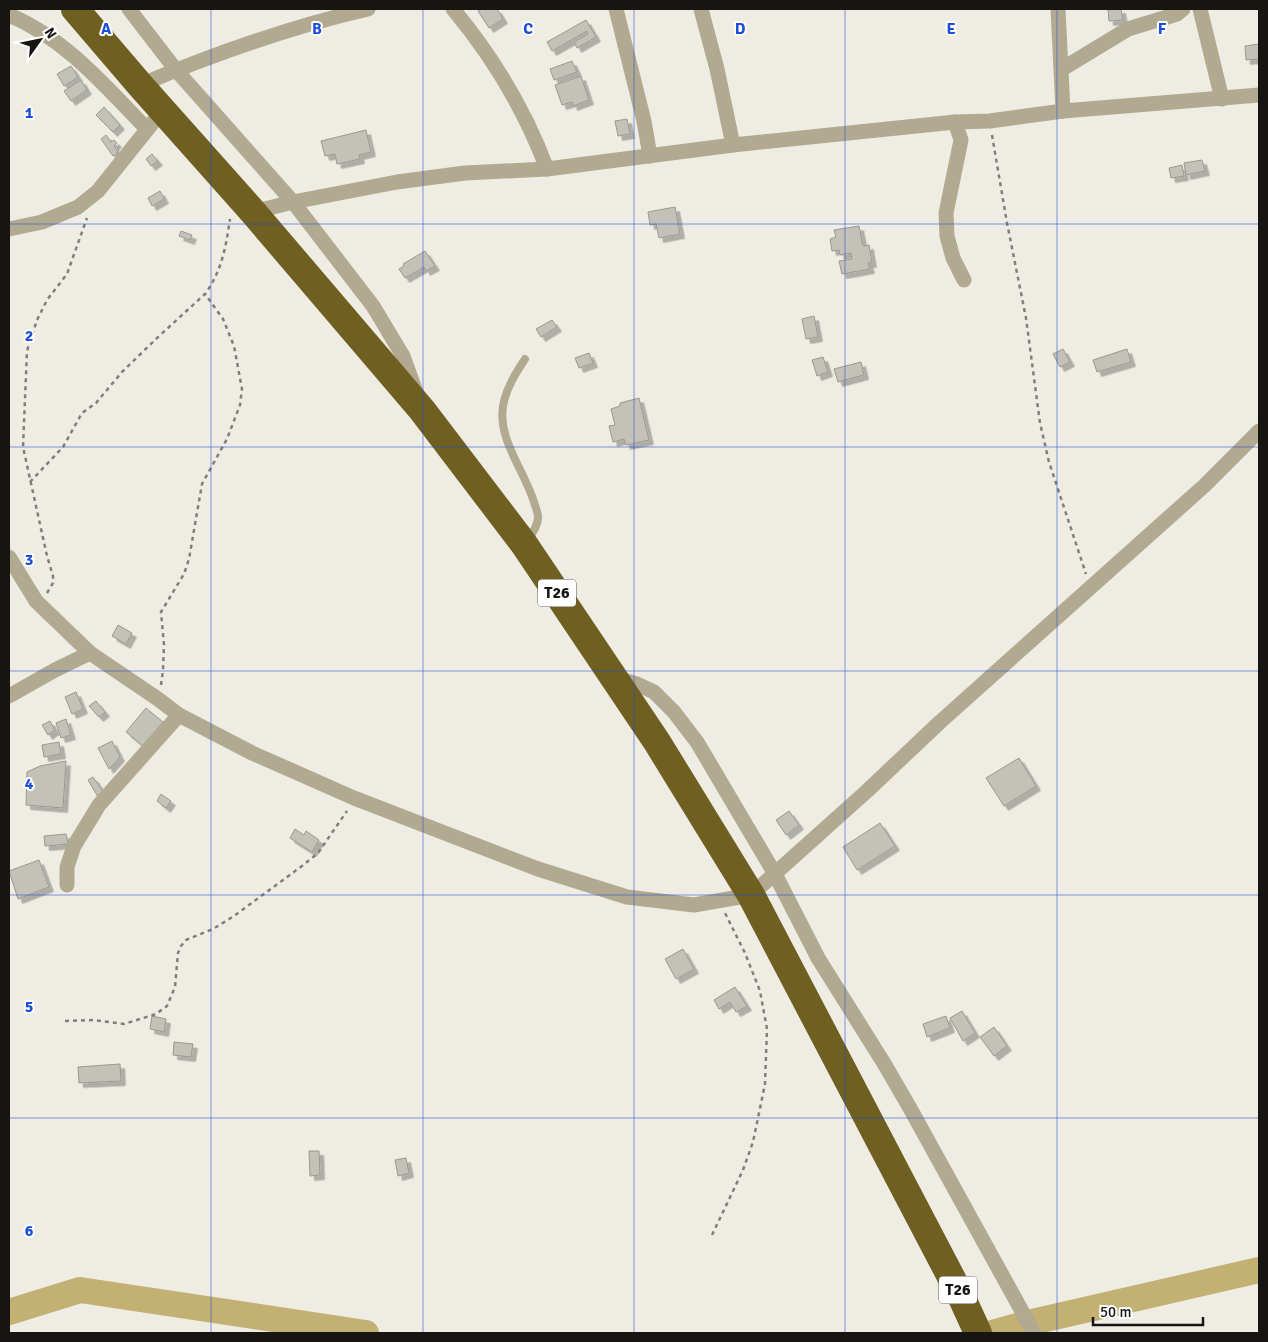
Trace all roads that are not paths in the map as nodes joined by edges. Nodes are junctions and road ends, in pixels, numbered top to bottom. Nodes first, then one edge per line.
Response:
1 (75, 9) edge
2 (129, 9) edge
3 (368, 9) edge
4 (453, 9) edge
5 (616, 9) edge
6 (701, 9) edge
7 (1058, 9) edge
8 (1183, 9) edge
9 (1200, 9) edge
10 (9, 15) edge
11 (1062, 69) junction
12 (176, 70) junction
13 (140, 85) junction
14 (1259, 96) edge
15 (1222, 99) junction
16 (1063, 111) junction
17 (155, 120) junction
18 (955, 122) junction
19 (733, 145) junction
20 (650, 156) junction
21 (547, 168) junction
22 (293, 202) junction
23 (253, 212) junction
24 (9, 229) edge
25 (964, 280) dead end
26 (525, 359) dead end
27 (422, 410) junction
28 (1259, 431) edge
29 (524, 544) junction
30 (9, 557) edge
31 (90, 653) junction
32 (614, 678) junction
33 (9, 696) edge
34 (179, 715) junction
35 (775, 874) junction
36 (67, 885) dead end
37 (751, 895) junction
38 (978, 1333) edge
39 (1034, 1333) edge

1 - 13 highway, T26
2 - 12 street
3 - 12 street
4 - 21 street
5 - 20 street
6 - 19 street
7 - 11 street
8 - 11 street
9 - 15 street
10 - 17 street
11 - 16 street
12 - 13 street
12 - 22 street
13 - 17 highway, T26
14 - 15 street
15 - 16 street
16 - 18 street
17 - 23 highway, T26
17 - 24 street
18 - 19 street
18 - 25 street
19 - 20 street
20 - 21 street
21 - 22 street
22 - 23 street
22 - 27 street
23 - 27 highway, T26
26 - 29 lane
27 - 29 highway, T26
28 - 35 street
29 - 32 highway, T26
30 - 31 street
31 - 33 street
31 - 34 street
32 - 35 street
32 - 37 highway, T26
34 - 36 street
34 - 37 street
35 - 37 street
35 - 39 street
37 - 38 highway, T26

